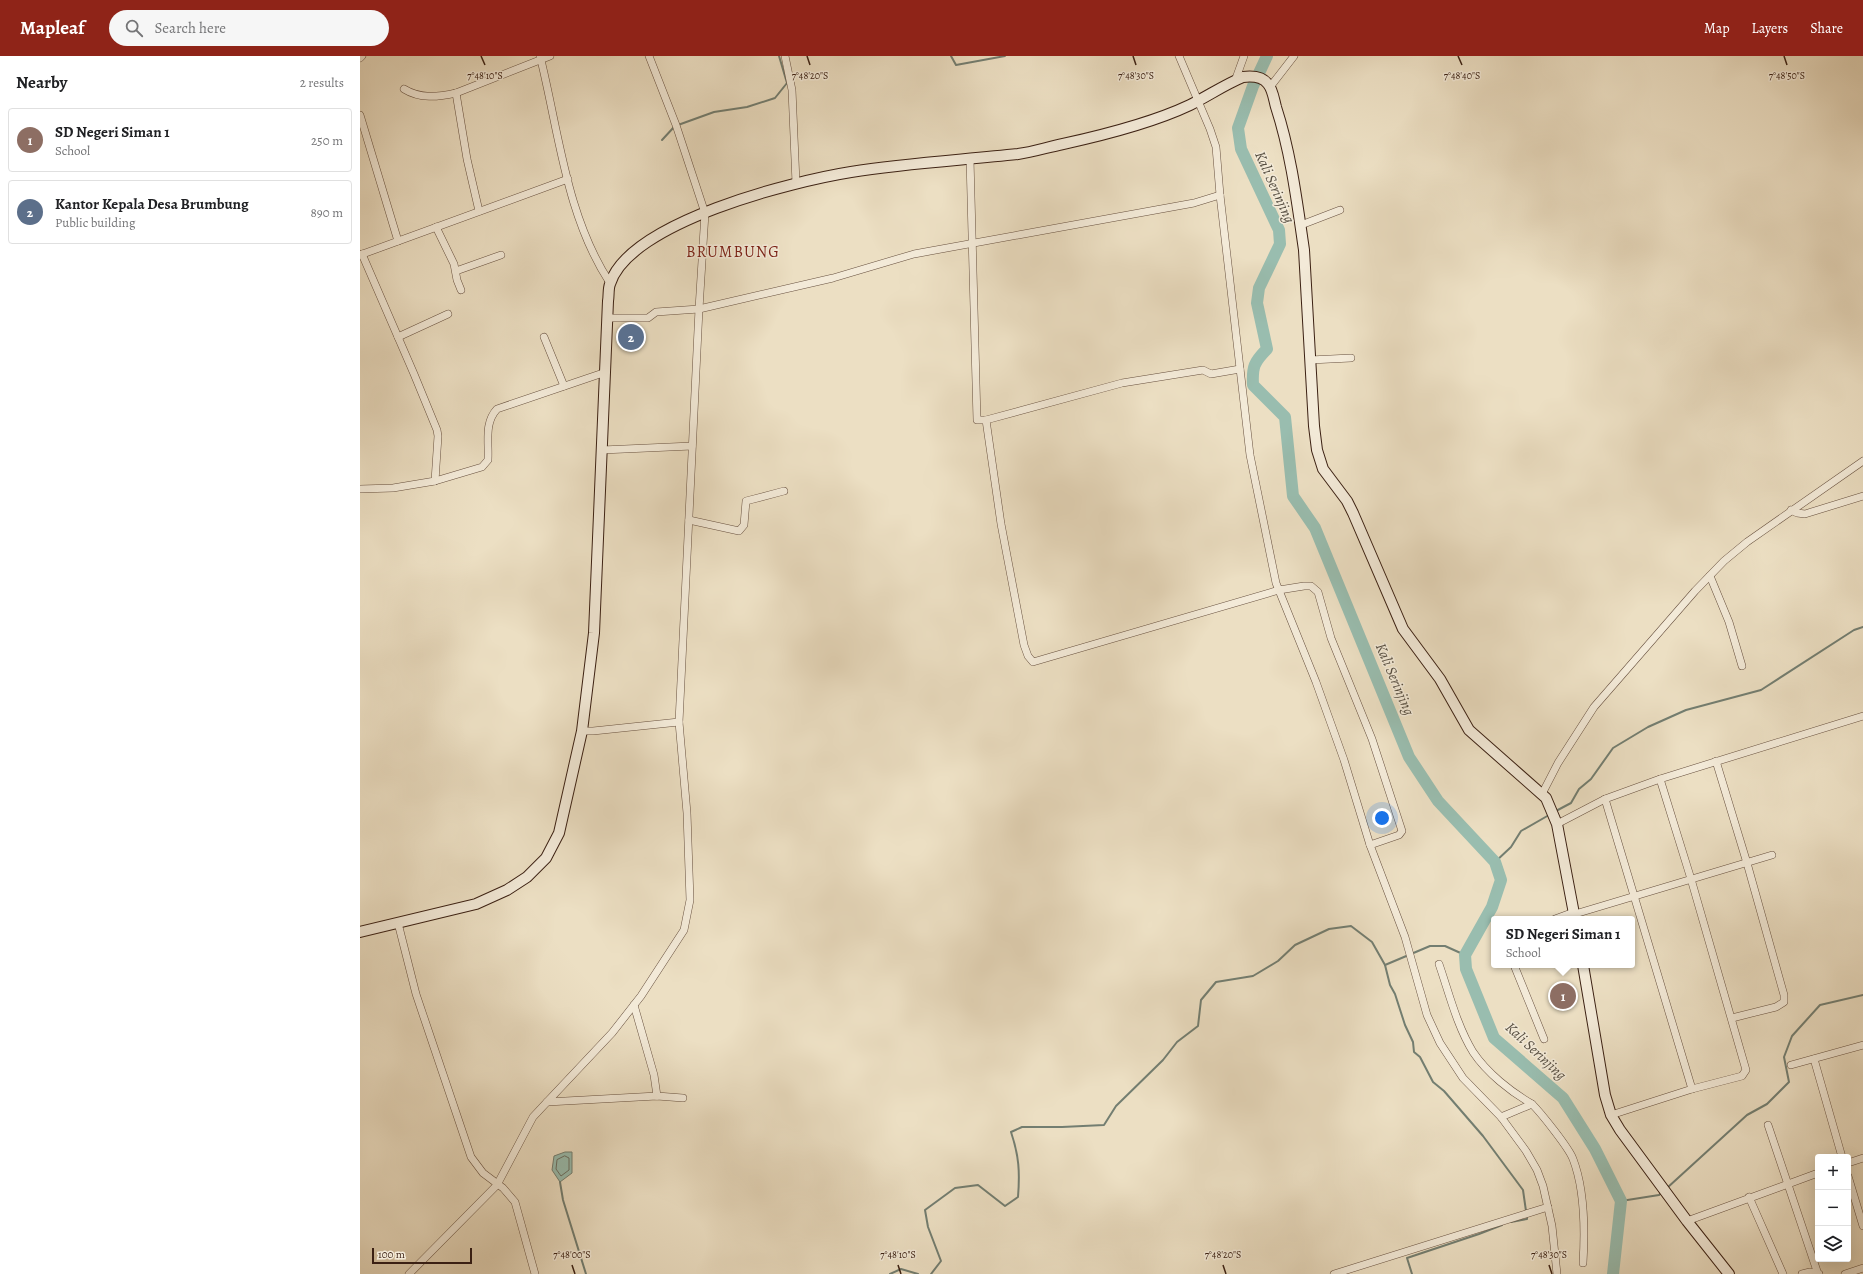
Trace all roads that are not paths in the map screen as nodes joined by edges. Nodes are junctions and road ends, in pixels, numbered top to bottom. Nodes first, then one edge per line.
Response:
1 (550, 56) edge
2 (649, 56) edge
3 (785, 56) edge
4 (1179, 56) edge
5 (1294, 56) edge
6 (541, 57) edge
7 (1243, 57) edge
8 (1235, 80) junction
9 (1270, 87) junction
10 (404, 89) dead end
11 (456, 93) junction
12 (1198, 100) junction
13 (360, 115) edge
14 (970, 159) junction
15 (568, 179) junction
16 (796, 183) junction
17 (1220, 195) junction
18 (1340, 210) dead end
19 (479, 211) junction
20 (705, 213) junction
21 (1301, 225) junction
22 (436, 227) junction
23 (398, 241) junction
24 (972, 244) junction
25 (361, 254) edge
26 (501, 255) dead end
27 (456, 271) junction
28 (610, 283) junction
29 (461, 290) dead end
30 (699, 309) junction
31 (448, 314) dead end
32 (607, 318) junction
33 (398, 337) junction
34 (544, 337) dead end
35 (1351, 358) dead end
36 (1310, 360) junction
37 (1240, 369) junction
38 (606, 372) junction
39 (564, 386) junction
40 (986, 420) junction
41 (692, 446) junction
42 (602, 450) junction
43 (1863, 461) edge
44 (435, 481) junction
45 (360, 489) edge
46 (784, 491) dead end
47 (1863, 496) edge
48 (1791, 510) junction
49 (689, 520) junction
50 (1710, 576) junction
51 (1279, 590) junction
52 (1742, 666) dead end
53 (1863, 716) edge
54 (679, 722) junction
55 (582, 731) junction
56 (1716, 761) junction
57 (1660, 779) junction
58 (1542, 794) junction
59 (1605, 799) junction
60 (1556, 821) junction
61 (1370, 845) junction
62 (1772, 855) dead end
63 (1747, 863) junction
64 (1691, 879) junction
65 (1634, 897) junction
66 (1575, 915) edge
67 (398, 923) junction
68 (360, 931) edge
69 (1439, 964) dead end
70 (1515, 968) edge
71 (1583, 968) edge
72 (634, 1005) junction
73 (1732, 1018) junction
74 (1544, 1039) dead end
75 (1863, 1045) edge
76 (1814, 1059) junction
77 (1791, 1065) dead end
78 (1692, 1088) junction
79 (657, 1096) junction
80 (683, 1098) dead end
81 (547, 1102) junction
82 (1532, 1104) junction
83 (1611, 1115) junction
84 (1502, 1117) junction
85 (1768, 1125) dead end
86 (1841, 1154) edge
87 (1863, 1158) edge
88 (1851, 1162) edge
89 (1815, 1174) edge
90 (1789, 1184) junction
91 (497, 1185) junction
92 (1851, 1186) edge
93 (1749, 1197) junction
94 (1548, 1207) junction
95 (1687, 1221) junction
96 (1863, 1226) edge
97 (1583, 1263) dead end
98 (1863, 1268) edge
99 (409, 1274) edge
100 (535, 1274) edge
101 (1334, 1274) edge
102 (1557, 1274) edge
103 (1729, 1274) edge
104 (1783, 1274) edge
105 (1802, 1274) edge
106 (1819, 1274) edge
107 (1845, 1274) edge

1 - 6 street
2 - 20 street
3 - 16 street
4 - 12 street
5 - 9 street
6 - 11 street
6 - 15 street
7 - 8 street
8 - 9 street
8 - 12 street
9 - 21 street
10 - 11 street
11 - 19 street
12 - 14 street
12 - 17 street
13 - 23 street
14 - 16 street
14 - 24 street
15 - 19 street
15 - 28 street
16 - 20 street
17 - 24 street
17 - 37 street
18 - 21 street
19 - 22 street
20 - 28 street
20 - 30 street
21 - 36 street
22 - 23 street
22 - 27 street
23 - 25 street
24 - 30 street
24 - 40 street
25 - 33 street
26 - 27 street
27 - 29 street
28 - 32 street
30 - 32 street
30 - 41 street
31 - 33 street
32 - 38 street
33 - 44 street
34 - 39 street
35 - 36 street
36 - 58 street
37 - 40 street
37 - 51 street
38 - 39 street
38 - 42 street
39 - 44 street
40 - 51 street
41 - 42 street
41 - 49 street
42 - 55 street
43 - 48 street
44 - 45 street
46 - 49 street
47 - 48 street
48 - 50 street
49 - 54 street
50 - 52 street
50 - 58 street
51 - 61 street
51 - 61 street
53 - 56 street
54 - 55 street
54 - 72 street
55 - 67 street
56 - 57 street
56 - 63 street
57 - 59 street
57 - 64 street
58 - 60 street
59 - 60 street
59 - 65 street
60 - 66 street
61 - 84 street
62 - 63 street
63 - 64 street
63 - 73 street
64 - 65 street
64 - 73 street
65 - 66 street
65 - 78 street
67 - 68 street
67 - 91 street
69 - 82 street
70 - 74 street
71 - 83 street
72 - 79 street
72 - 81 street
73 - 78 street
75 - 76 street
76 - 77 street
76 - 86 street
78 - 83 street
79 - 80 street
79 - 81 street
81 - 91 street
82 - 84 street
82 - 97 street
83 - 95 street
84 - 94 street
85 - 90 street
87 - 88 street
89 - 90 street
90 - 93 street
90 - 106 street
91 - 99 street
91 - 100 street
92 - 96 street
93 - 95 street
93 - 104 street
94 - 101 street
94 - 102 street
95 - 103 street
98 - 107 street
105 - 106 street

